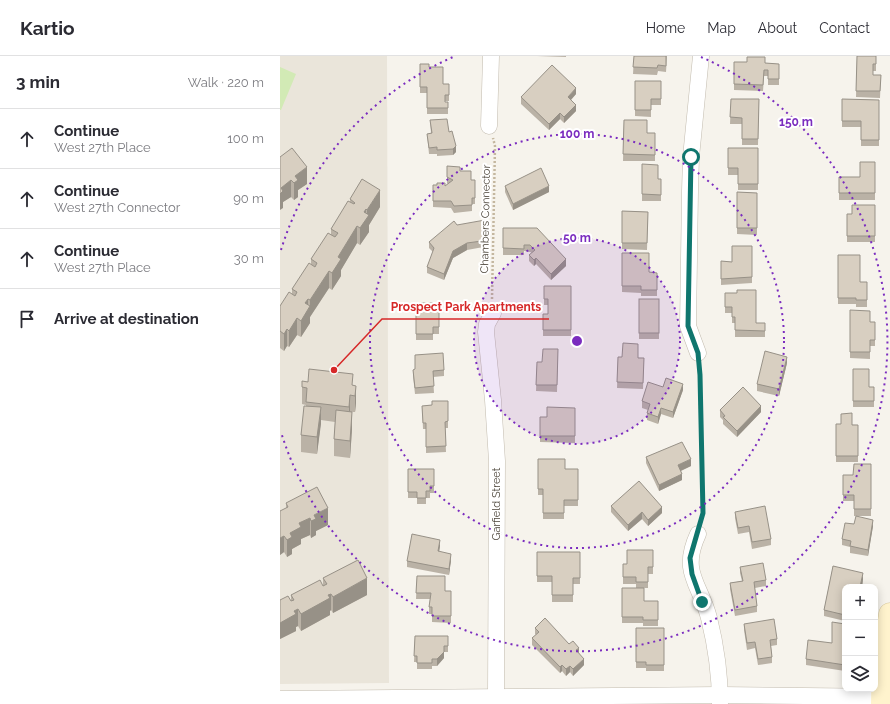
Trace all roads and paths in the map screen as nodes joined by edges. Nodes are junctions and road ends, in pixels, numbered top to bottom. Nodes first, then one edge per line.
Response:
1 (491, 56) edge
2 (701, 56) edge
3 (489, 126) joint
4 (493, 313) joint
5 (698, 353) joint
6 (698, 534) joint
7 (890, 614) edge
8 (496, 697) junction
9 (280, 699) edge
10 (885, 699) edge
11 (720, 700) edge
12 (404, 701) edge

1 - 3 street
2 - 5 street
3 - 4 path, Chambers Connector
4 - 8 street, Garfield Street
5 - 6 path
6 - 11 street
7 - 10 street
8 - 11 street
8 - 12 street
9 - 12 street
10 - 11 street

